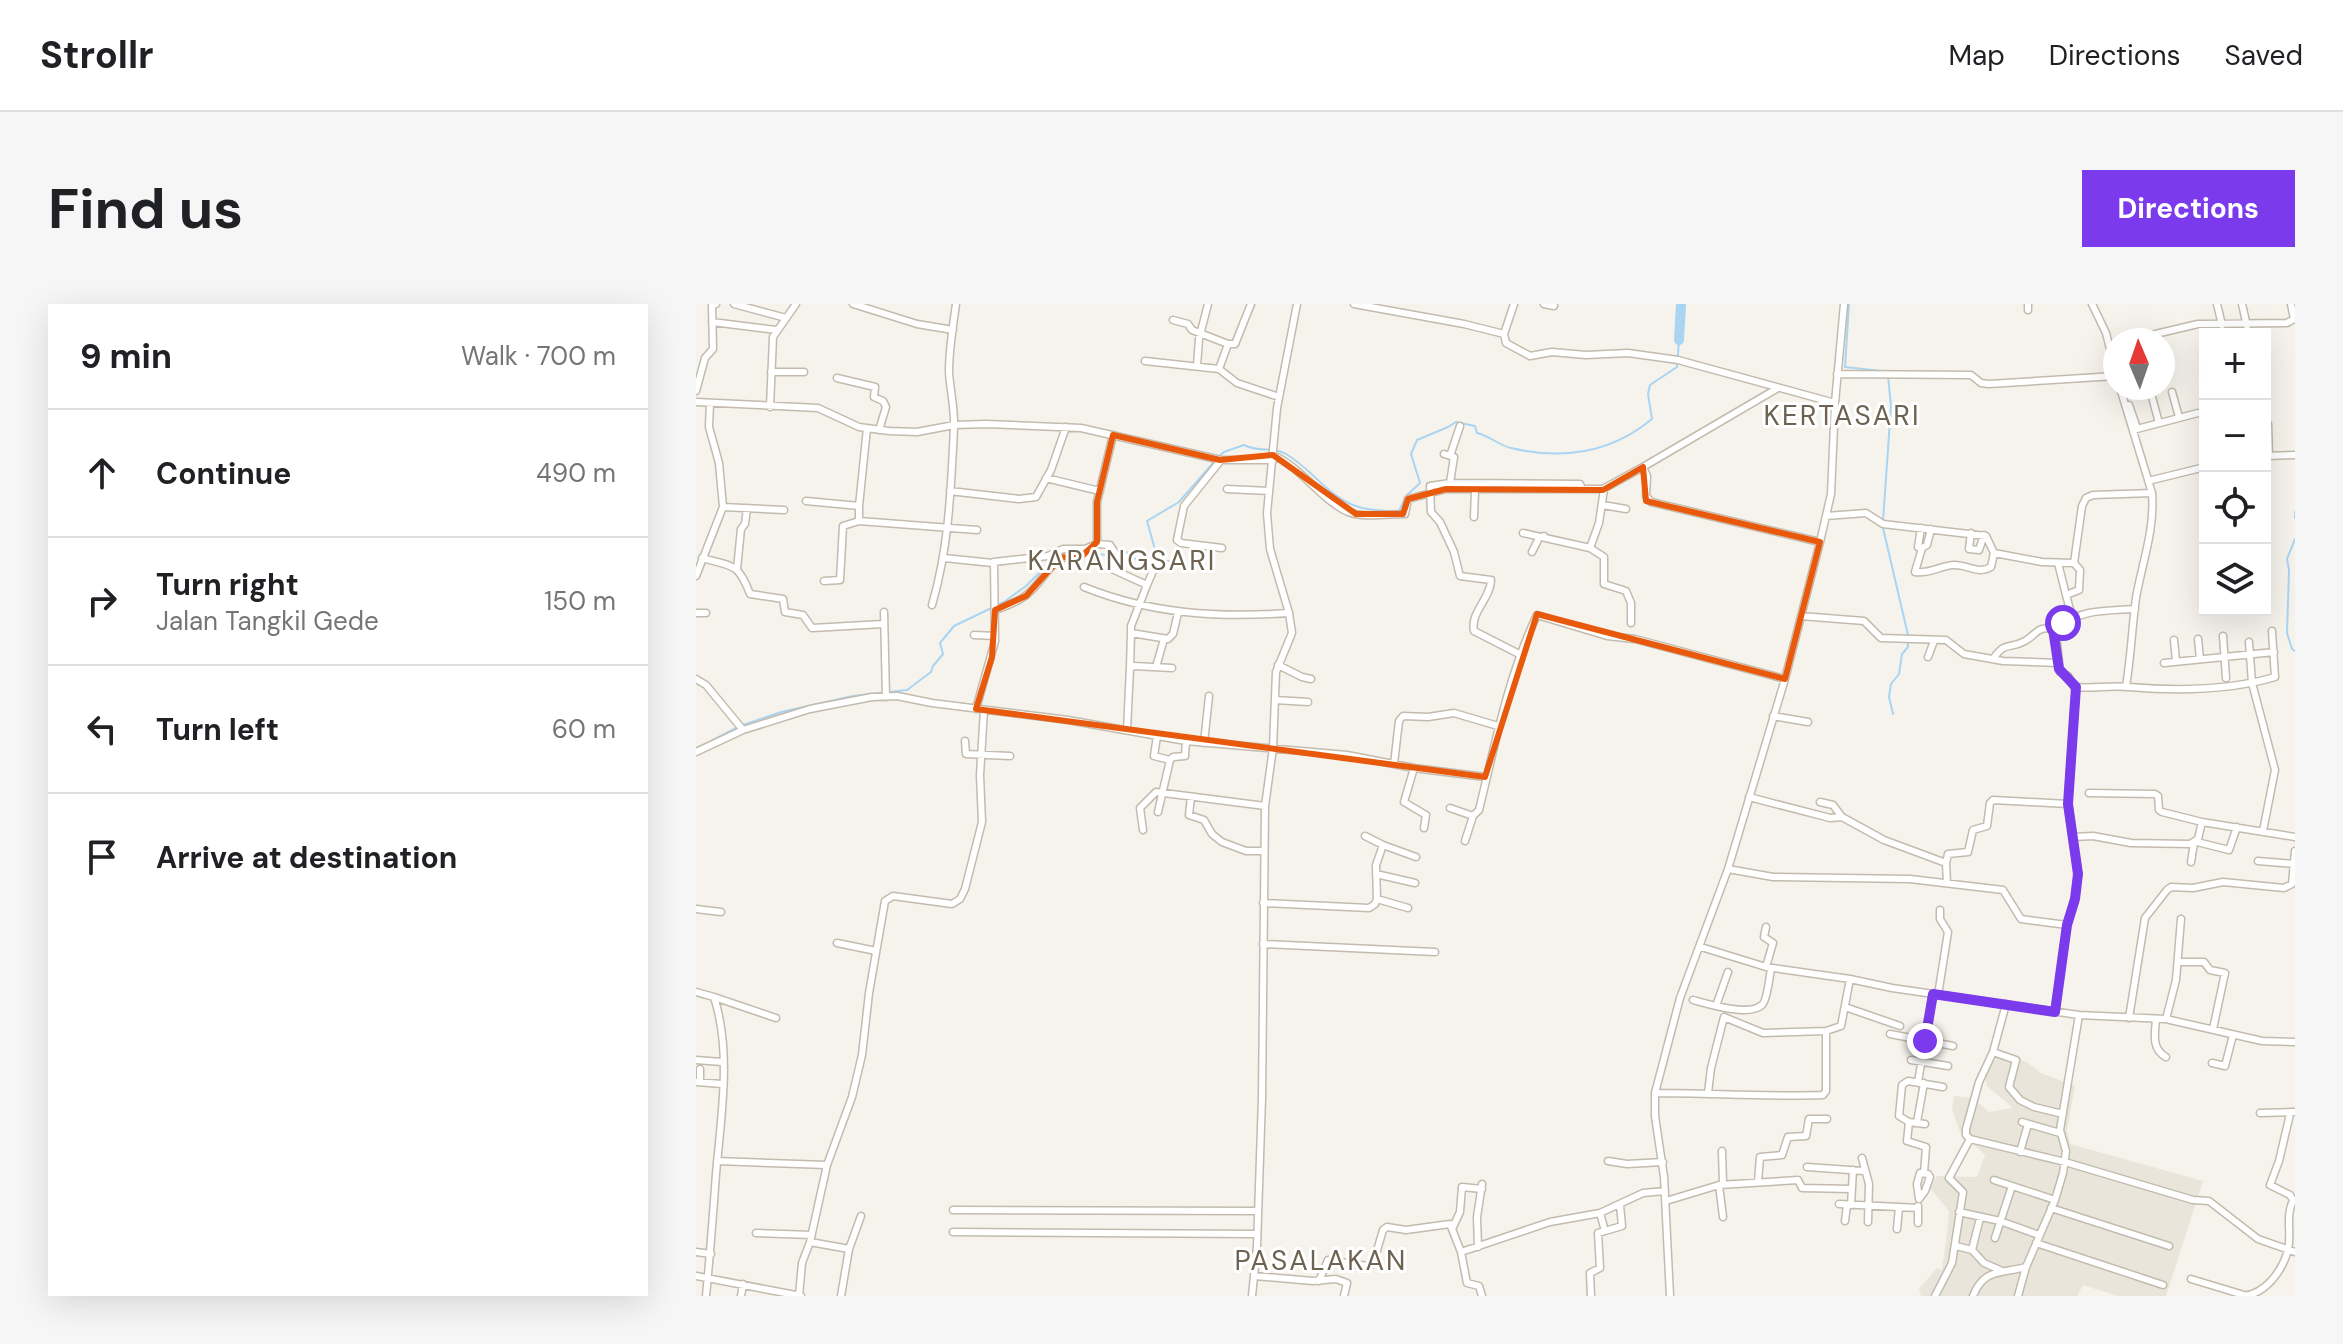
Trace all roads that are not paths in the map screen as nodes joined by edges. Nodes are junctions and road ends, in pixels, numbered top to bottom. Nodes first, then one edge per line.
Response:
1 (716, 304) edge
2 (734, 304) edge
3 (796, 304) edge
4 (853, 304) edge
5 (956, 304) edge
6 (1208, 304) edge
7 (1251, 304) edge
8 (1297, 304) edge
9 (1354, 304) edge
10 (1514, 304) edge
11 (1544, 304) edge
12 (1844, 304) edge
13 (2092, 304) edge
14 (2218, 304) edge
15 (2242, 304) edge
16 (2291, 304) edge
17 (1554, 306) dead end
18 (786, 318) junction
19 (1173, 320) dead end
20 (712, 322) junction
21 (2222, 325) junction
22 (2247, 326) junction
23 (2104, 328) edge
24 (2175, 329) edge
25 (776, 330) junction
26 (953, 330) junction
27 (1200, 333) junction
28 (1504, 334) junction
29 (1228, 344) junction
30 (1145, 361) dead end
31 (1197, 366) junction
32 (1219, 369) junction
33 (771, 372) junction
34 (804, 372) dead end
35 (1843, 374) junction
36 (2103, 377) edge
37 (837, 378) dead end
38 (1779, 388) junction
39 (696, 391) edge
40 (1279, 397) junction
41 (2124, 400) edge
42 (2153, 400) edge
43 (2174, 400) edge
44 (696, 402) edge
45 (710, 403) junction
46 (1835, 403) junction
47 (2129, 405) dead end
48 (770, 407) junction
49 (2198, 413) dead end
50 (2179, 417) junction
51 (2159, 423) junction
52 (954, 425) junction
53 (1460, 426) dead end
54 (1066, 427) junction
55 (867, 428) junction
56 (2135, 429) junction
57 (879, 430) junction
58 (1113, 435) junction
59 (1273, 454) junction
60 (2295, 455) edge
61 (2271, 456) edge
62 (2142, 457) junction
63 (2130, 459) dead end
64 (1220, 460) junction
65 (1643, 467) junction
66 (2199, 468) edge
67 (1046, 478) junction
68 (2148, 481) junction
69 (1450, 483) junction
70 (1472, 487) junction
71 (1227, 489) dead end
72 (1604, 489) junction
73 (950, 491) junction
74 (1100, 491) junction
75 (1269, 491) junction
76 (2152, 493) junction
77 (1426, 495) junction
78 (806, 501) dead end
79 (1603, 505) junction
80 (859, 506) junction
81 (723, 507) junction
82 (747, 508) junction
83 (1626, 509) dead end
84 (784, 510) dead end
85 (1826, 516) junction
86 (1474, 517) dead end
87 (859, 521) junction
88 (1921, 528) junction
89 (948, 529) junction
90 (1931, 529) junction
91 (977, 530) dead end
92 (1523, 533) dead end
93 (1971, 533) junction
94 (1984, 535) junction
95 (1544, 536) junction
96 (1820, 542) junction
97 (1097, 544) junction
98 (1222, 548) dead end
99 (1590, 548) junction
100 (1922, 548) junction
101 (1064, 552) junction
102 (1532, 552) dead end
103 (1994, 553) junction
104 (702, 558) junction
105 (944, 558) junction
106 (993, 563) junction
107 (2058, 563) junction
108 (2074, 563) junction
109 (1173, 565) dead end
110 (737, 569) junction
111 (696, 576) edge
112 (824, 581) dead end
113 (1147, 585) junction
114 (1084, 587) dead end
115 (2066, 595) junction
116 (932, 605) dead end
117 (1139, 606) junction
118 (995, 608) junction
119 (2135, 609) junction
120 (884, 612) dead end
121 (696, 613) edge
122 (706, 613) dead end
123 (1178, 613) junction
124 (1289, 613) junction
125 (1801, 616) junction
126 (2072, 617) junction
127 (1631, 623) dead end
128 (883, 624) junction
129 (2053, 629) junction
130 (2272, 631) dead end
131 (1131, 633) junction
132 (974, 635) dead end
133 (995, 636) junction
134 (2223, 636) dead end
135 (1164, 639) junction
136 (2198, 639) dead end
137 (2174, 640) dead end
138 (1934, 641) junction
139 (2249, 642) dead end
140 (2274, 652) junction
141 (1521, 655) junction
142 (2250, 656) junction
143 (1928, 657) dead end
144 (2225, 658) junction
145 (1993, 659) junction
146 (2200, 659) junction
147 (2176, 661) junction
148 (2059, 663) junction
149 (2164, 663) dead end
150 (1278, 665) junction
151 (1156, 667) junction
152 (1130, 668) junction
153 (1172, 668) dead end
154 (2226, 678) dead end
155 (696, 679) edge
156 (1311, 679) dead end
157 (1785, 679) junction
158 (2252, 683) junction
159 (2126, 686) junction
160 (2076, 687) junction
161 (885, 693) junction
162 (1209, 696) dead end
163 (1275, 700) junction
164 (1308, 702) dead end
165 (976, 709) junction
166 (984, 710) junction
167 (1773, 716) junction
168 (1808, 722) dead end
169 (1498, 726) junction
170 (741, 727) junction
171 (1127, 730) junction
172 (1157, 736) junction
173 (965, 741) dead end
174 (1186, 741) junction
175 (1204, 743) junction
176 (1273, 748) junction
177 (696, 752) edge
178 (982, 754) junction
179 (1010, 756) dead end
180 (1170, 760) junction
181 (1394, 764) junction
182 (1414, 768) junction
183 (1485, 777) junction
184 (1163, 792) junction
185 (2089, 793) dead end
186 (1191, 797) junction
187 (1749, 797) junction
188 (1820, 802) dead end
189 (2068, 804) junction
190 (1265, 806) junction
191 (1450, 808) dead end
192 (1158, 812) dead end
193 (1473, 816) junction
194 (1842, 817) junction
195 (2202, 822) junction
196 (2237, 827) junction
197 (1424, 828) dead end
198 (1143, 830) dead end
199 (2263, 831) junction
200 (1365, 836) dead end
201 (2073, 837) junction
202 (2295, 837) edge
203 (1465, 841) dead end
204 (2195, 842) junction
205 (1383, 845) junction
206 (1263, 851) junction
207 (2295, 851) edge
208 (1416, 857) dead end
209 (2258, 861) dead end
210 (2191, 862) dead end
211 (1946, 863) junction
212 (2294, 864) edge
213 (1728, 869) junction
214 (1376, 874) junction
215 (1415, 883) dead end
216 (1947, 883) junction
217 (1377, 899) junction
218 (1263, 903) junction
219 (1408, 908) dead end
220 (696, 909) edge
221 (1940, 910) dead end
222 (721, 912) dead end
223 (2181, 919) dead end
224 (2067, 925) junction
225 (1766, 927) dead end
226 (837, 943) dead end
227 (1263, 944) junction
228 (1701, 947) junction
229 (876, 951) junction
230 (1435, 952) dead end
231 (2178, 962) junction
232 (1769, 968) junction
233 (1728, 972) dead end
234 (1850, 979) junction
235 (696, 992) edge
236 (1936, 994) junction
237 (714, 997) junction
238 (1693, 1000) dead end
239 (2006, 1004) junction
240 (1716, 1006) junction
241 (1845, 1007) junction
242 (2055, 1012) junction
243 (2079, 1015) junction
244 (776, 1018) dead end
245 (2129, 1018) junction
246 (2156, 1019) junction
247 (2166, 1019) junction
248 (1900, 1026) dead end
249 (2213, 1029) junction
250 (1826, 1031) junction
251 (1890, 1034) dead end
252 (2233, 1035) junction
253 (1925, 1041) junction
254 (2295, 1042) edge
255 (1953, 1046) dead end
256 (1993, 1052) junction
257 (2166, 1057) dead end
258 (696, 1060) edge
259 (1911, 1060) dead end
260 (722, 1062) junction
261 (1921, 1062) junction
262 (2212, 1063) dead end
263 (1948, 1066) dead end
264 (700, 1069) dead end
265 (698, 1082) edge
266 (1921, 1083) junction
267 (722, 1084) junction
268 (1943, 1087) dead end
269 (1655, 1093) junction
270 (1708, 1093) junction
271 (2260, 1113) dead end
272 (2292, 1113) edge
273 (2063, 1114) junction
274 (1827, 1119) dead end
275 (1917, 1123) junction
276 (2060, 1133) junction
277 (1970, 1139) junction
278 (1722, 1151) dead end
279 (2020, 1152) junction
280 (1862, 1158) dead end
281 (717, 1161) junction
282 (1608, 1161) dead end
283 (1663, 1162) junction
284 (2065, 1162) junction
285 (827, 1165) junction
286 (1807, 1167) dead end
287 (1853, 1170) junction
288 (1864, 1171) junction
289 (1994, 1180) dead end
290 (1758, 1182) junction
291 (1721, 1184) junction
292 (1869, 1184) junction
293 (1852, 1186) junction
294 (2012, 1186) junction
295 (1665, 1191) junction
296 (2294, 1199) edge
297 (2055, 1200) junction
298 (1666, 1201) junction
299 (1846, 1204) junction
300 (1620, 1205) junction
301 (1870, 1205) junction
302 (1899, 1207) junction
303 (1918, 1208) junction
304 (2051, 1208) junction
305 (953, 1210) dead end
306 (1258, 1211) junction
307 (1959, 1212) junction
308 (1600, 1213) junction
309 (861, 1216) dead end
310 (1723, 1217) dead end
311 (1980, 1218) junction
312 (1845, 1221) dead end
313 (2000, 1221) junction
314 (1868, 1222) dead end
315 (1918, 1223) dead end
316 (1453, 1227) junction
317 (1897, 1229) dead end
318 (1605, 1231) junction
319 (953, 1232) dead end
320 (756, 1233) dead end
321 (1257, 1234) junction
322 (2039, 1235) junction
323 (811, 1238) junction
324 (1995, 1238) dead end
325 (2036, 1243) junction
326 (1956, 1246) junction
327 (2169, 1246) dead end
328 (1478, 1247) junction
329 (849, 1249) junction
330 (1972, 1250) junction
331 (2292, 1250) edge
332 (696, 1252) edge
333 (1461, 1252) junction
334 (711, 1254) junction
335 (2026, 1267) junction
336 (2000, 1270) junction
337 (696, 1276) edge
338 (1254, 1276) junction
339 (708, 1278) junction
340 (2191, 1279) dead end
341 (1319, 1281) junction
342 (743, 1284) junction
343 (2163, 1285) dead end
344 (2266, 1293) edge
345 (2244, 1295) edge
346 (706, 1296) edge
347 (741, 1296) edge
348 (800, 1296) edge
349 (841, 1296) edge
350 (1252, 1296) edge
351 (1344, 1296) edge
352 (1482, 1296) edge
353 (1591, 1296) edge
354 (1670, 1296) edge
355 (1935, 1296) edge
356 (1973, 1296) edge
357 (2018, 1296) edge

1 - 20 street
2 - 18 street
3 - 18 street
4 - 26 street
5 - 26 street
6 - 27 street
7 - 29 street
8 - 40 street
9 - 28 street
10 - 28 street
11 - 17 street
12 - 35 street
13 - 23 street
14 - 21 street
15 - 22 street
16 - 22 street
18 - 25 street
19 - 27 street
20 - 25 street
20 - 39 street
21 - 22 street
21 - 24 street
25 - 33 street
26 - 52 street
27 - 29 street
27 - 31 street
28 - 38 street
29 - 32 street
30 - 31 street
31 - 32 street
32 - 40 street
33 - 34 street
33 - 48 street
35 - 36 street
35 - 46 street
37 - 57 street
38 - 46 street
38 - 65 street
40 - 59 street
41 - 56 street
42 - 51 street
43 - 50 street
44 - 45 street
45 - 48 street
45 - 81 street
46 - 85 street
47 - 56 street
48 - 55 street
49 - 50 street
50 - 51 street
51 - 56 street
52 - 54 street
52 - 57 street
52 - 73 street
53 - 69 street
54 - 58 street
54 - 67 street
55 - 57 street
55 - 80 street
56 - 62 street
58 - 64 street
58 - 74 street
59 - 64 street
59 - 75 street
59 - 77 street
60 - 61 street
62 - 63 street
62 - 68 street
64 - 98 street
65 - 72 street
65 - 96 street
66 - 68 street
67 - 73 street
67 - 74 street
68 - 76 street
69 - 70 street
69 - 77 street
70 - 72 street
70 - 77 street
70 - 86 street
71 - 75 street
72 - 79 street
73 - 89 street
74 - 97 street
75 - 124 street
76 - 108 street
76 - 119 street
77 - 141 street
78 - 80 street
79 - 83 street
79 - 99 street
80 - 87 street
81 - 82 street
81 - 104 street
82 - 84 street
82 - 110 street
85 - 88 street
85 - 96 street
87 - 89 street
87 - 112 street
88 - 90 street
88 - 100 street
89 - 91 street
89 - 105 street
90 - 93 street
90 - 100 street
92 - 95 street
93 - 94 street
93 - 94 street
94 - 103 street
95 - 99 street
95 - 102 street
96 - 125 street
97 - 101 street
97 - 113 street
99 - 127 street
100 - 103 street
101 - 106 street
101 - 118 street
103 - 107 street
104 - 110 street
104 - 111 street
105 - 106 street
105 - 116 street
106 - 118 street
107 - 108 street
107 - 115 street
108 - 115 street
109 - 113 street
110 - 128 street
113 - 117 street
114 - 117 street
115 - 126 street
117 - 123 street
117 - 131 street
118 - 133 street
119 - 126 street
119 - 159 street
120 - 128 street
121 - 122 street
123 - 124 street
123 - 135 street
124 - 150 street
125 - 138 street
125 - 157 street
126 - 129 street
128 - 161 street
129 - 145 street
129 - 148 street
130 - 140 street
131 - 135 street
131 - 152 street
132 - 133 street
133 - 165 street
134 - 144 street
135 - 151 street
136 - 146 street
137 - 147 street
138 - 143 street
138 - 145 street
139 - 142 street
140 - 142 street
140 - 158 street
141 - 157 street
141 - 169 street
142 - 144 street
142 - 158 street
144 - 146 street
144 - 154 street
145 - 148 street
146 - 147 street
147 - 149 street
148 - 160 street
150 - 156 street
150 - 163 street
151 - 152 street
151 - 153 street
152 - 171 street
155 - 170 street
157 - 167 street
158 - 159 street
158 - 199 street
159 - 160 street
160 - 189 street
161 - 165 street
161 - 170 street
162 - 175 street
163 - 164 street
163 - 176 street
165 - 166 street
166 - 171 street
166 - 178 street
167 - 168 street
167 - 187 street
169 - 181 street
169 - 183 street
170 - 177 street
171 - 172 street
172 - 174 street
172 - 180 street
173 - 178 street
174 - 175 street
174 - 180 street
175 - 176 street
176 - 181 street
176 - 190 street
178 - 179 street
178 - 229 street
180 - 184 street
181 - 182 street
182 - 183 street
182 - 197 street
183 - 193 street
184 - 186 street
184 - 192 street
184 - 198 street
185 - 195 street
186 - 190 street
186 - 206 street
187 - 194 street
187 - 213 street
188 - 194 street
189 - 201 street
189 - 211 street
190 - 206 street
191 - 193 street
193 - 203 street
194 - 211 street
195 - 196 street
195 - 204 street
196 - 199 street
196 - 204 street
199 - 202 street
200 - 205 street
201 - 204 street
201 - 224 street
204 - 210 street
205 - 208 street
205 - 214 street
206 - 218 street
207 - 212 street
209 - 212 street
211 - 216 street
212 - 245 street
213 - 216 street
213 - 228 street
214 - 215 street
214 - 217 street
216 - 224 street
217 - 218 street
217 - 219 street
218 - 227 street
220 - 222 street
221 - 236 street
223 - 231 street
224 - 242 street
225 - 232 street
226 - 229 street
227 - 230 street
227 - 306 street
228 - 232 street
228 - 269 street
229 - 285 street
231 - 247 street
231 - 249 street
232 - 234 street
232 - 240 street
233 - 240 street
234 - 236 street
234 - 241 street
235 - 237 street
236 - 239 street
236 - 253 street
237 - 244 street
237 - 260 street
238 - 240 street
239 - 242 street
239 - 256 street
241 - 248 street
241 - 250 street
242 - 243 street
243 - 245 street
243 - 273 street
245 - 246 street
246 - 247 street
246 - 257 street
247 - 249 street
249 - 252 street
250 - 270 street
250 - 270 street
251 - 253 street
252 - 254 street
252 - 262 street
253 - 255 street
253 - 261 street
256 - 273 street
256 - 277 street
258 - 260 street
259 - 261 street
260 - 267 street
261 - 263 street
261 - 266 street
264 - 265 street
265 - 267 street
266 - 268 street
266 - 275 street
266 - 275 street
267 - 281 street
269 - 270 street
269 - 283 street
271 - 272 street
272 - 296 street
273 - 276 street
274 - 290 street
275 - 303 street
276 - 279 street
276 - 284 street
277 - 279 street
277 - 307 street
278 - 291 street
279 - 284 street
280 - 288 street
281 - 285 street
281 - 334 street
282 - 283 street
283 - 295 street
284 - 297 street
284 - 331 street
285 - 323 street
286 - 287 street
287 - 288 street
287 - 293 street
288 - 292 street
289 - 294 street
290 - 291 street
290 - 293 street
291 - 298 street
291 - 310 street
292 - 293 street
292 - 301 street
293 - 299 street
294 - 297 street
294 - 313 street
295 - 298 street
295 - 300 street
296 - 331 street
297 - 304 street
298 - 354 street
299 - 301 street
299 - 312 street
300 - 308 street
300 - 318 street
301 - 302 street
301 - 314 street
302 - 303 street
302 - 317 street
303 - 315 street
304 - 322 street
304 - 327 street
305 - 306 street
306 - 321 street
307 - 311 street
307 - 326 street
308 - 318 street
308 - 328 street
309 - 329 street
311 - 313 street
311 - 330 street
313 - 322 street
313 - 324 street
316 - 328 street
316 - 333 street
316 - 341 street
318 - 353 street
319 - 321 street
320 - 323 street
321 - 338 street
322 - 325 street
323 - 329 street
323 - 348 street
325 - 335 street
325 - 343 street
326 - 330 street
326 - 355 street
328 - 333 street
329 - 349 street
330 - 336 street
331 - 344 street
332 - 334 street
333 - 352 street
334 - 339 street
335 - 336 street
335 - 357 street
336 - 356 street
337 - 339 street
338 - 341 street
338 - 350 street
339 - 342 street
339 - 346 street
340 - 345 street
341 - 351 street
342 - 347 street
342 - 348 street
344 - 345 street

